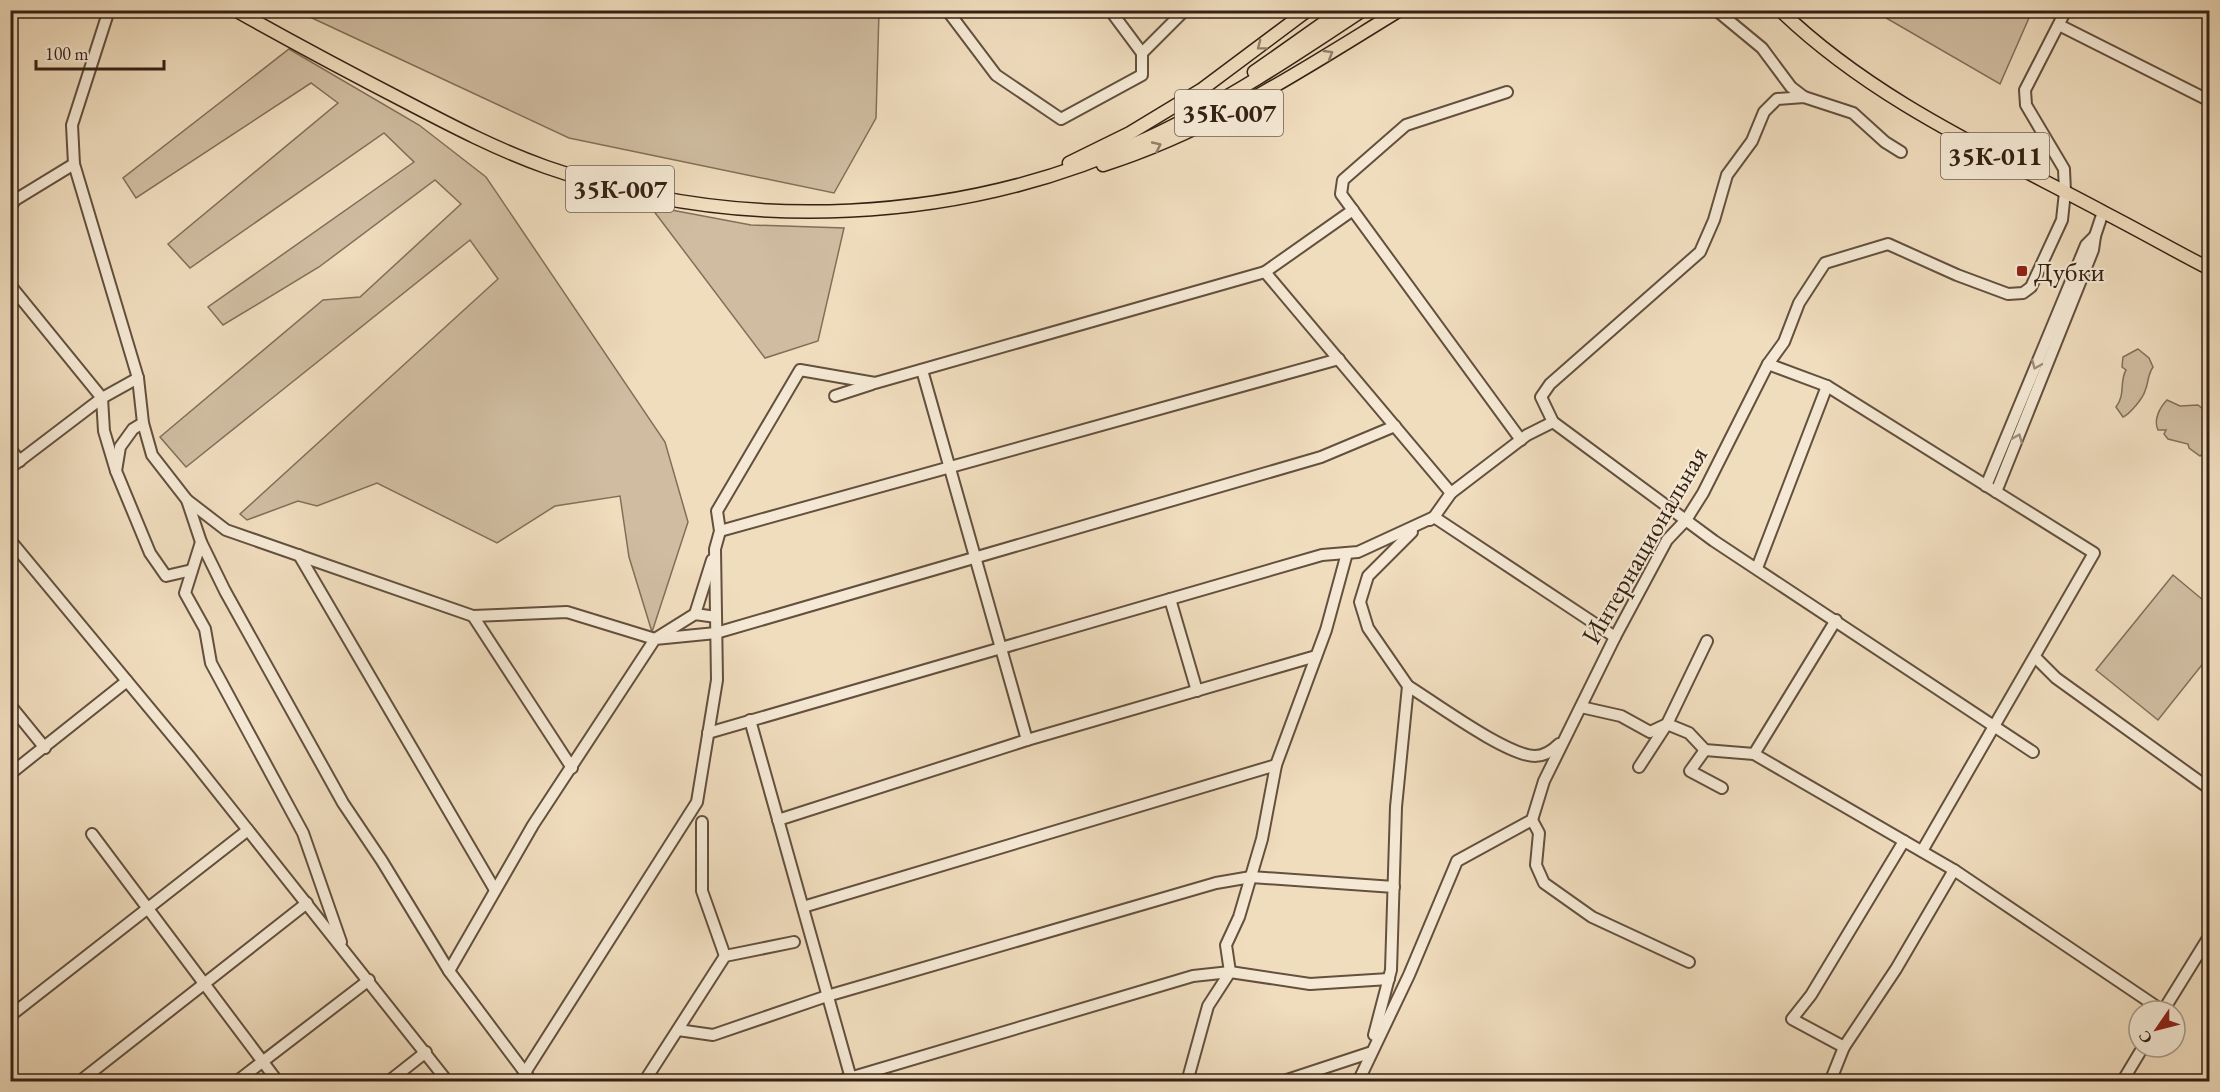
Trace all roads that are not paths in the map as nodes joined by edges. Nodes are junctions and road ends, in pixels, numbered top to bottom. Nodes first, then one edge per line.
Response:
1 (109, 10) edge
2 (235, 10) edge
3 (947, 10) edge
4 (1110, 10) edge
5 (1185, 10) edge
6 (1308, 10) edge
7 (1342, 10) edge
8 (1363, 10) edge
9 (1400, 10) edge
10 (1716, 10) edge
11 (1780, 10) edge
12 (2066, 10) edge
13 (2061, 26) junction
14 (1142, 53) junction
15 (1508, 92) dead end
16 (1804, 97) junction
17 (1220, 98) junction
18 (2210, 101) edge
19 (1901, 152) dead end
20 (74, 164) junction
21 (1041, 178) junction
22 (2065, 192) junction
23 (12, 200) edge
24 (1353, 210) junction
25 (2103, 212) junction
26 (2095, 236) junction
27 (2210, 269) edge
28 (1265, 272) junction
29 (10, 285) edge
30 (1338, 359) junction
31 (1768, 364) junction
32 (922, 370) junction
33 (138, 378) junction
34 (875, 383) junction
35 (1827, 386) junction
36 (835, 396) dead end
37 (102, 398) junction
38 (1553, 422) junction
39 (143, 423) junction
40 (1395, 426) junction
41 (1521, 440) junction
42 (10, 449) edge
43 (20, 461) junction
44 (949, 465) junction
45 (10, 468) edge
46 (116, 471) junction
47 (1986, 486) junction
48 (1996, 492) junction
49 (1451, 493) junction
50 (187, 500) junction
51 (1434, 517) junction
52 (1686, 520) junction
53 (720, 531) junction
54 (10, 540) edge
55 (201, 542) junction
56 (1347, 553) junction
57 (299, 555) junction
58 (975, 557) junction
59 (1757, 568) junction
60 (192, 570) junction
61 (1170, 599) junction
62 (695, 614) junction
63 (473, 616) junction
64 (716, 617) junction
65 (1836, 620) junction
66 (716, 633) junction
67 (1615, 637) junction
68 (655, 639) junction
69 (1707, 641) dead end
70 (1001, 648) junction
71 (1316, 656) junction
72 (2036, 658) junction
73 (128, 681) junction
74 (1408, 686) junction
75 (1197, 691) junction
76 (10, 705) edge
77 (1581, 707) junction
78 (750, 720) junction
79 (1667, 724) junction
80 (1994, 724) junction
81 (708, 733) junction
82 (1027, 740) junction
83 (1565, 740) junction
84 (45, 748) junction
85 (1704, 750) junction
86 (2033, 752) dead end
87 (1754, 754) junction
88 (1276, 765) junction
89 (1639, 767) dead end
90 (572, 768) junction
91 (10, 774) edge
92 (1722, 788) dead end
93 (2210, 789) edge
94 (778, 820) junction
95 (1532, 820) junction
96 (702, 822) dead end
97 (248, 830) junction
98 (92, 834) dead end
99 (1904, 841) junction
100 (1922, 851) junction
101 (1954, 870) junction
102 (1251, 877) junction
103 (1394, 886) junction
104 (495, 890) junction
105 (306, 903) junction
106 (802, 907) junction
107 (148, 908) junction
108 (2210, 935) edge
109 (794, 942) dead end
110 (343, 948) junction
111 (725, 956) junction
112 (1689, 962) dead end
113 (449, 971) junction
114 (1230, 972) junction
115 (1389, 979) junction
116 (369, 980) junction
117 (205, 984) junction
118 (828, 996) junction
119 (2145, 999) edge
120 (2170, 999) edge
121 (10, 1016) edge
122 (678, 1030) junction
123 (1844, 1047) junction
124 (426, 1052) junction
125 (1368, 1055) junction
126 (2136, 1059) edge
127 (263, 1061) junction
128 (529, 1076) edge
129 (851, 1080) edge
130 (79, 1082) edge
131 (236, 1082) edge
132 (278, 1082) edge
133 (388, 1082) edge
134 (448, 1082) edge
135 (645, 1082) edge
136 (836, 1082) edge
137 (1187, 1082) edge
138 (1281, 1082) edge
139 (1358, 1082) edge
140 (1830, 1082) edge
141 (2122, 1082) edge

1 - 20 street
2 - 21 main road, 35К-007
3 - 14 street
4 - 14 street
5 - 14 street
6 -> 21 main road, 35К-007
7 - 17 main road, 35К-007
8 - 17 main road, 35К-007
21 -> 9 main road, 35К-007
10 - 16 street
11 - 22 main road, 35К-011
12 - 13 street
13 - 18 street
13 - 22 street
15 - 24 street
16 - 19 street
16 - 38 street
17 - 21 main road, 35К-007
20 - 23 street
20 - 33 street
22 - 25 main road, 35К-011
22 - 31 street, Интернациональная
24 - 28 street
24 - 41 street
25 - 26 street
25 - 27 main road, 35К-011
26 -> 47 street
48 -> 26 street
28 - 30 street
28 - 32 street
29 - 37 street
30 - 40 street
30 - 44 street
31 - 35 street
31 - 52 street, Интернациональная
32 - 34 street
32 - 44 street
33 - 37 street
33 - 39 street
34 - 36 street
34 - 53 street
35 - 47 street
35 - 59 street
37 - 43 street
37 - 46 street
38 - 41 street
38 - 52 street
39 - 46 street
39 - 50 street
40 - 49 street
40 - 58 street
41 - 49 street
42 - 43 street
43 - 45 street
44 - 53 street
44 - 58 street
46 - 60 street
47 - 48 street
48 - 72 street
49 - 51 street
50 - 55 street
50 - 57 street
51 - 56 street
51 - 67 street
51 - 74 street
52 - 59 street
52 - 67 street, Интернациональная
53 - 62 street
53 - 64 street
54 - 73 street
55 - 60 street
55 - 113 street
56 - 61 street
56 - 71 street
57 - 63 street
57 - 104 street
58 - 66 street
58 - 70 street
59 - 65 street
60 - 110 street
61 - 70 street
61 - 75 street
62 - 64 street
62 - 68 street
63 - 68 street
63 - 90 street
64 - 66 street
65 - 80 street
65 - 87 street
66 - 68 street
66 - 81 street
67 - 77 street, Интернациональная
68 - 90 street
69 - 79 street
70 - 78 street
70 - 82 street
71 - 75 street
71 - 88 street
72 - 80 street
72 - 93 street
73 - 84 street
73 - 97 street
74 - 83 street
74 - 103 street
75 - 82 street
76 - 84 street
77 - 79 street
77 - 83 street, Интернациональная
78 - 81 street
78 - 94 street
79 - 85 street
79 - 89 street
80 - 86 street
80 - 100 street
81 - 128 street
82 - 94 street
83 - 95 street, Интернациональная
84 - 91 street
85 - 87 street
85 - 92 street
87 - 99 street
88 - 102 street
88 - 106 street
90 - 104 street
94 - 106 street
95 - 112 street
95 - 125 street
96 - 111 street
97 - 105 street
97 - 107 street
98 - 107 street
99 - 100 street
99 - 123 street
100 - 101 street
101 - 119 street
101 - 123 street
102 - 103 street
102 - 114 street
102 - 118 street
103 - 115 street
104 - 113 street
105 - 110 street
105 - 117 street
106 - 118 street
107 - 117 street
107 - 121 street
108 - 120 street
109 - 111 street
110 - 116 street
111 - 122 street
113 - 128 street
114 - 115 street
114 - 129 street
114 - 137 street
115 - 125 street
116 - 124 street
116 - 127 street
117 - 127 street
117 - 130 street
118 - 122 street
118 - 129 street
122 - 135 street
123 - 140 street
124 - 133 street
124 - 134 street
125 - 138 street
125 - 139 street
126 - 141 street
127 - 131 street
127 - 132 street
129 - 136 street

